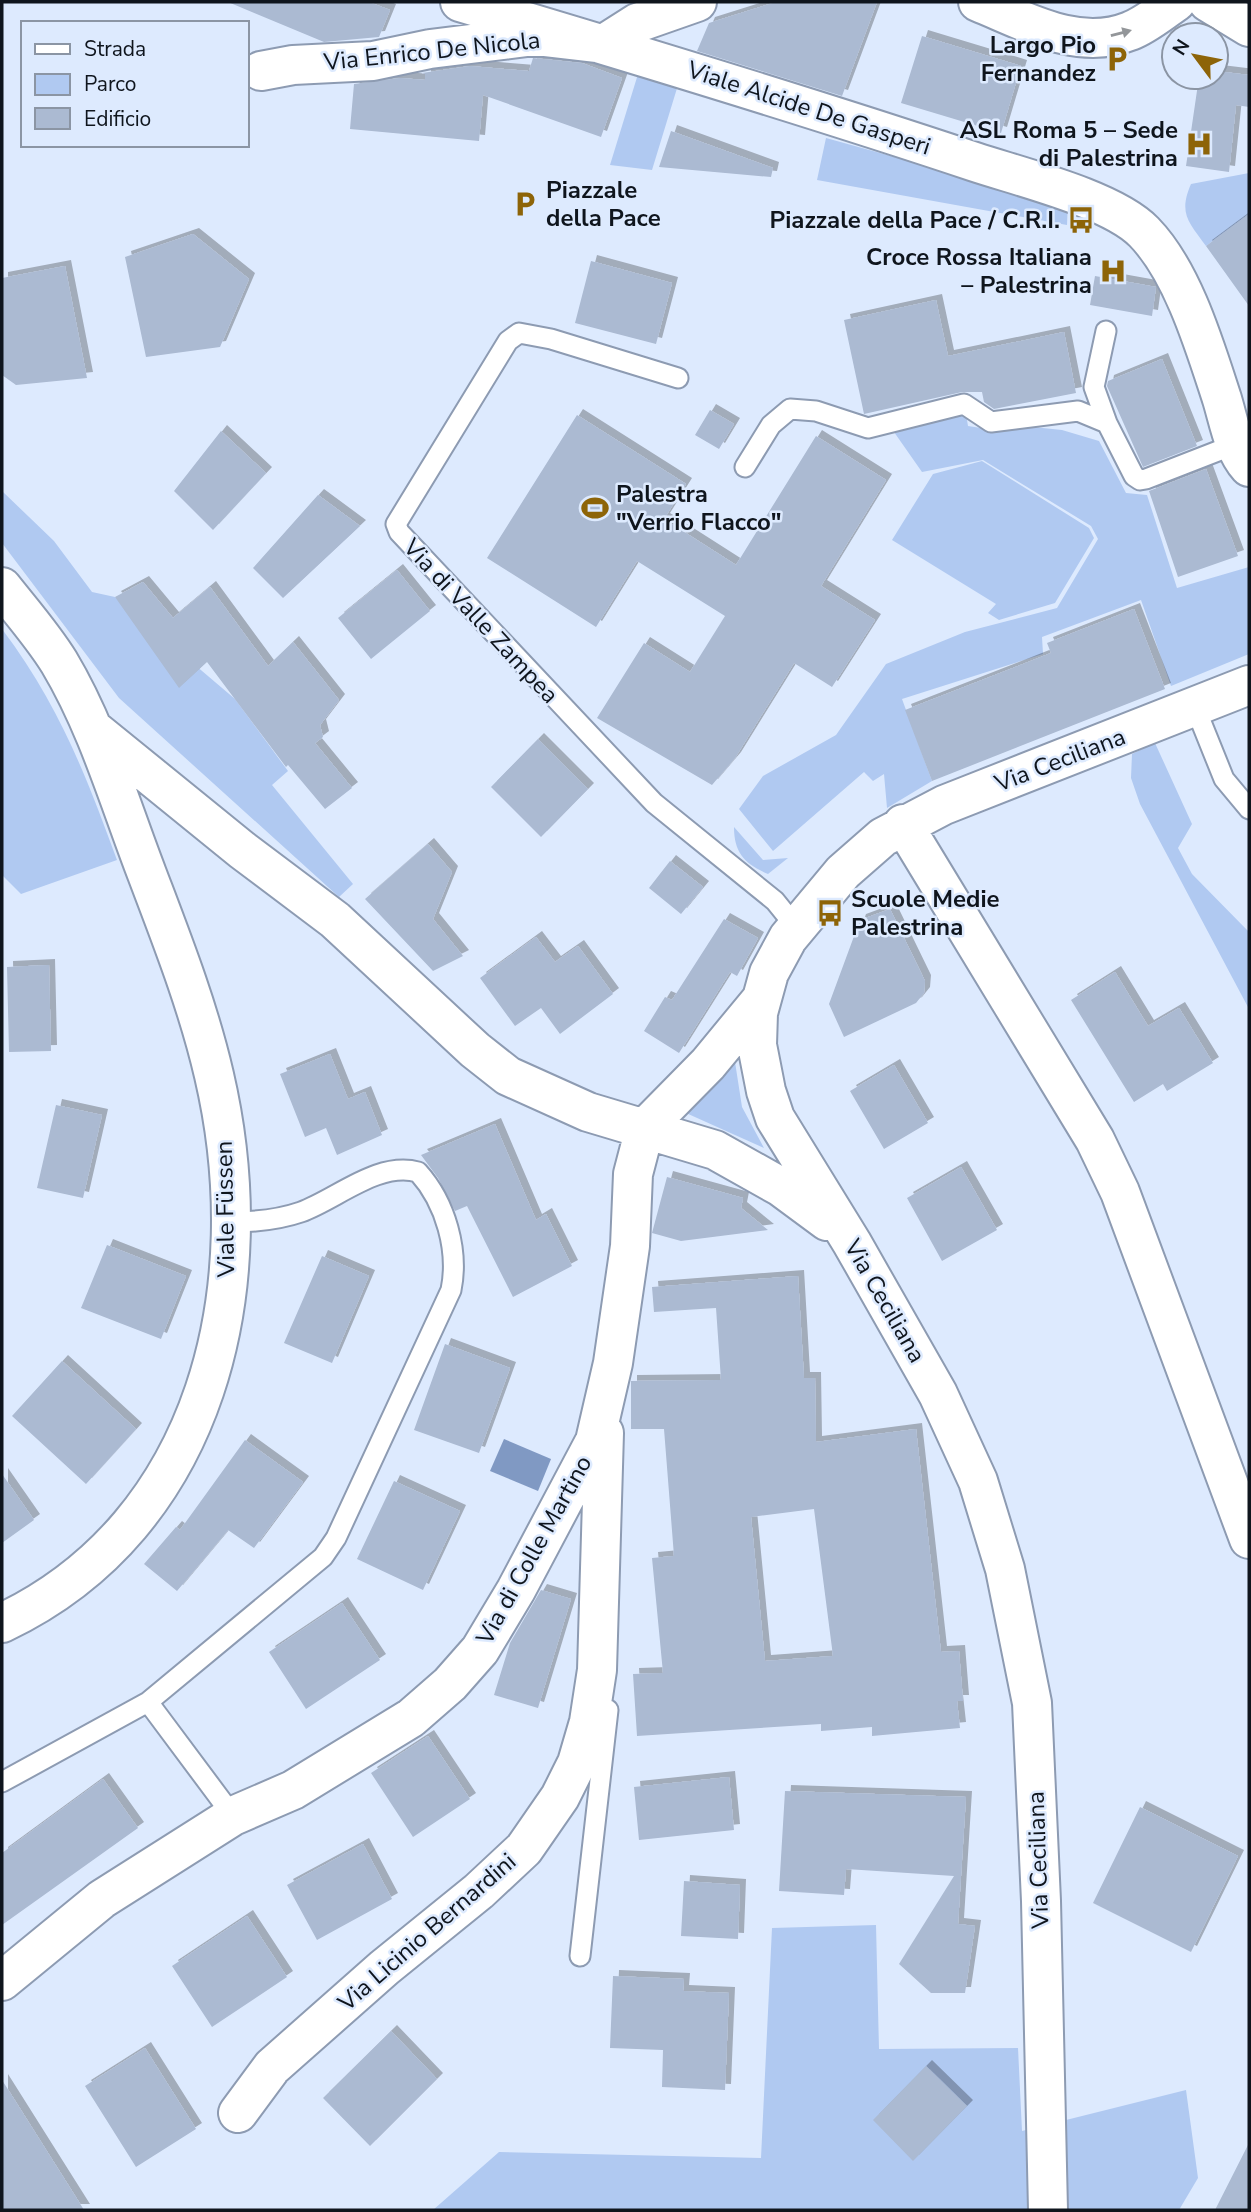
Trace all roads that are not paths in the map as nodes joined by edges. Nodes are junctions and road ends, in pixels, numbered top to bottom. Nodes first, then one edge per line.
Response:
1 (460, 2) edge
2 (697, 2) edge
3 (978, 2) edge
4 (1176, 2) edge
5 (1208, 2) edge
6 (1249, 27) edge
7 (604, 44) junction
8 (261, 71) dead end
9 (1106, 331) dead end
10 (678, 377) dead end
11 (1107, 423) junction
12 (1242, 455) edge
13 (745, 467) dead end
14 (2, 587) edge
15 (1249, 685) edge
16 (1195, 708) junction
17 (92, 729) junction
18 (1249, 809) edge
19 (903, 824) junction
20 (796, 927) junction
21 (760, 1001) junction
22 (645, 1128) junction
23 (230, 1223) junction
24 (852, 1243) junction
25 (605, 1396) junction
26 (1249, 1539) edge
27 (2, 1623) edge
28 (598, 1633) junction
29 (148, 1702) junction
30 (2, 1782) edge
31 (233, 1816) junction
32 (580, 1956) dead end
33 (2, 1981) edge
34 (238, 2113) dead end
35 (1048, 2210) edge

1 - 7 street, Viale Alcide De Gasperi
2 - 7 street
3 -> 4 street
5 - 6 street
7 - 8 street, Via Enrico De Nicola
7 - 12 street, Viale Alcide De Gasperi
9 - 11 lane
10 - 20 lane, Via di Valle Zampea
11 - 12 lane
11 - 13 lane
14 - 17 street, Viale Füssen
15 - 16 street, Via Ceciliana
16 - 18 lane
16 - 19 street, Via Ceciliana
17 - 22 street, Viale Füssen
17 - 23 street, Viale Füssen
19 - 20 street, Via Ceciliana
19 - 26 street
20 - 21 street, Via Ceciliana
21 - 22 street, Via di Colle Martino
21 - 24 street, Via Ceciliana
22 - 24 street, Viale Füssen
22 - 25 street, Via di Colle Martino
23 - 27 street, Viale Füssen
23 - 29 lane
24 - 35 street, Via Ceciliana
25 - 28 street, Via Licinio Bernardini
25 - 31 street, Via di Colle Martino
28 - 32 lane
28 - 34 street, Via Licinio Bernardini
29 - 30 lane
29 - 31 lane
31 - 33 street, Via di Colle Martino

